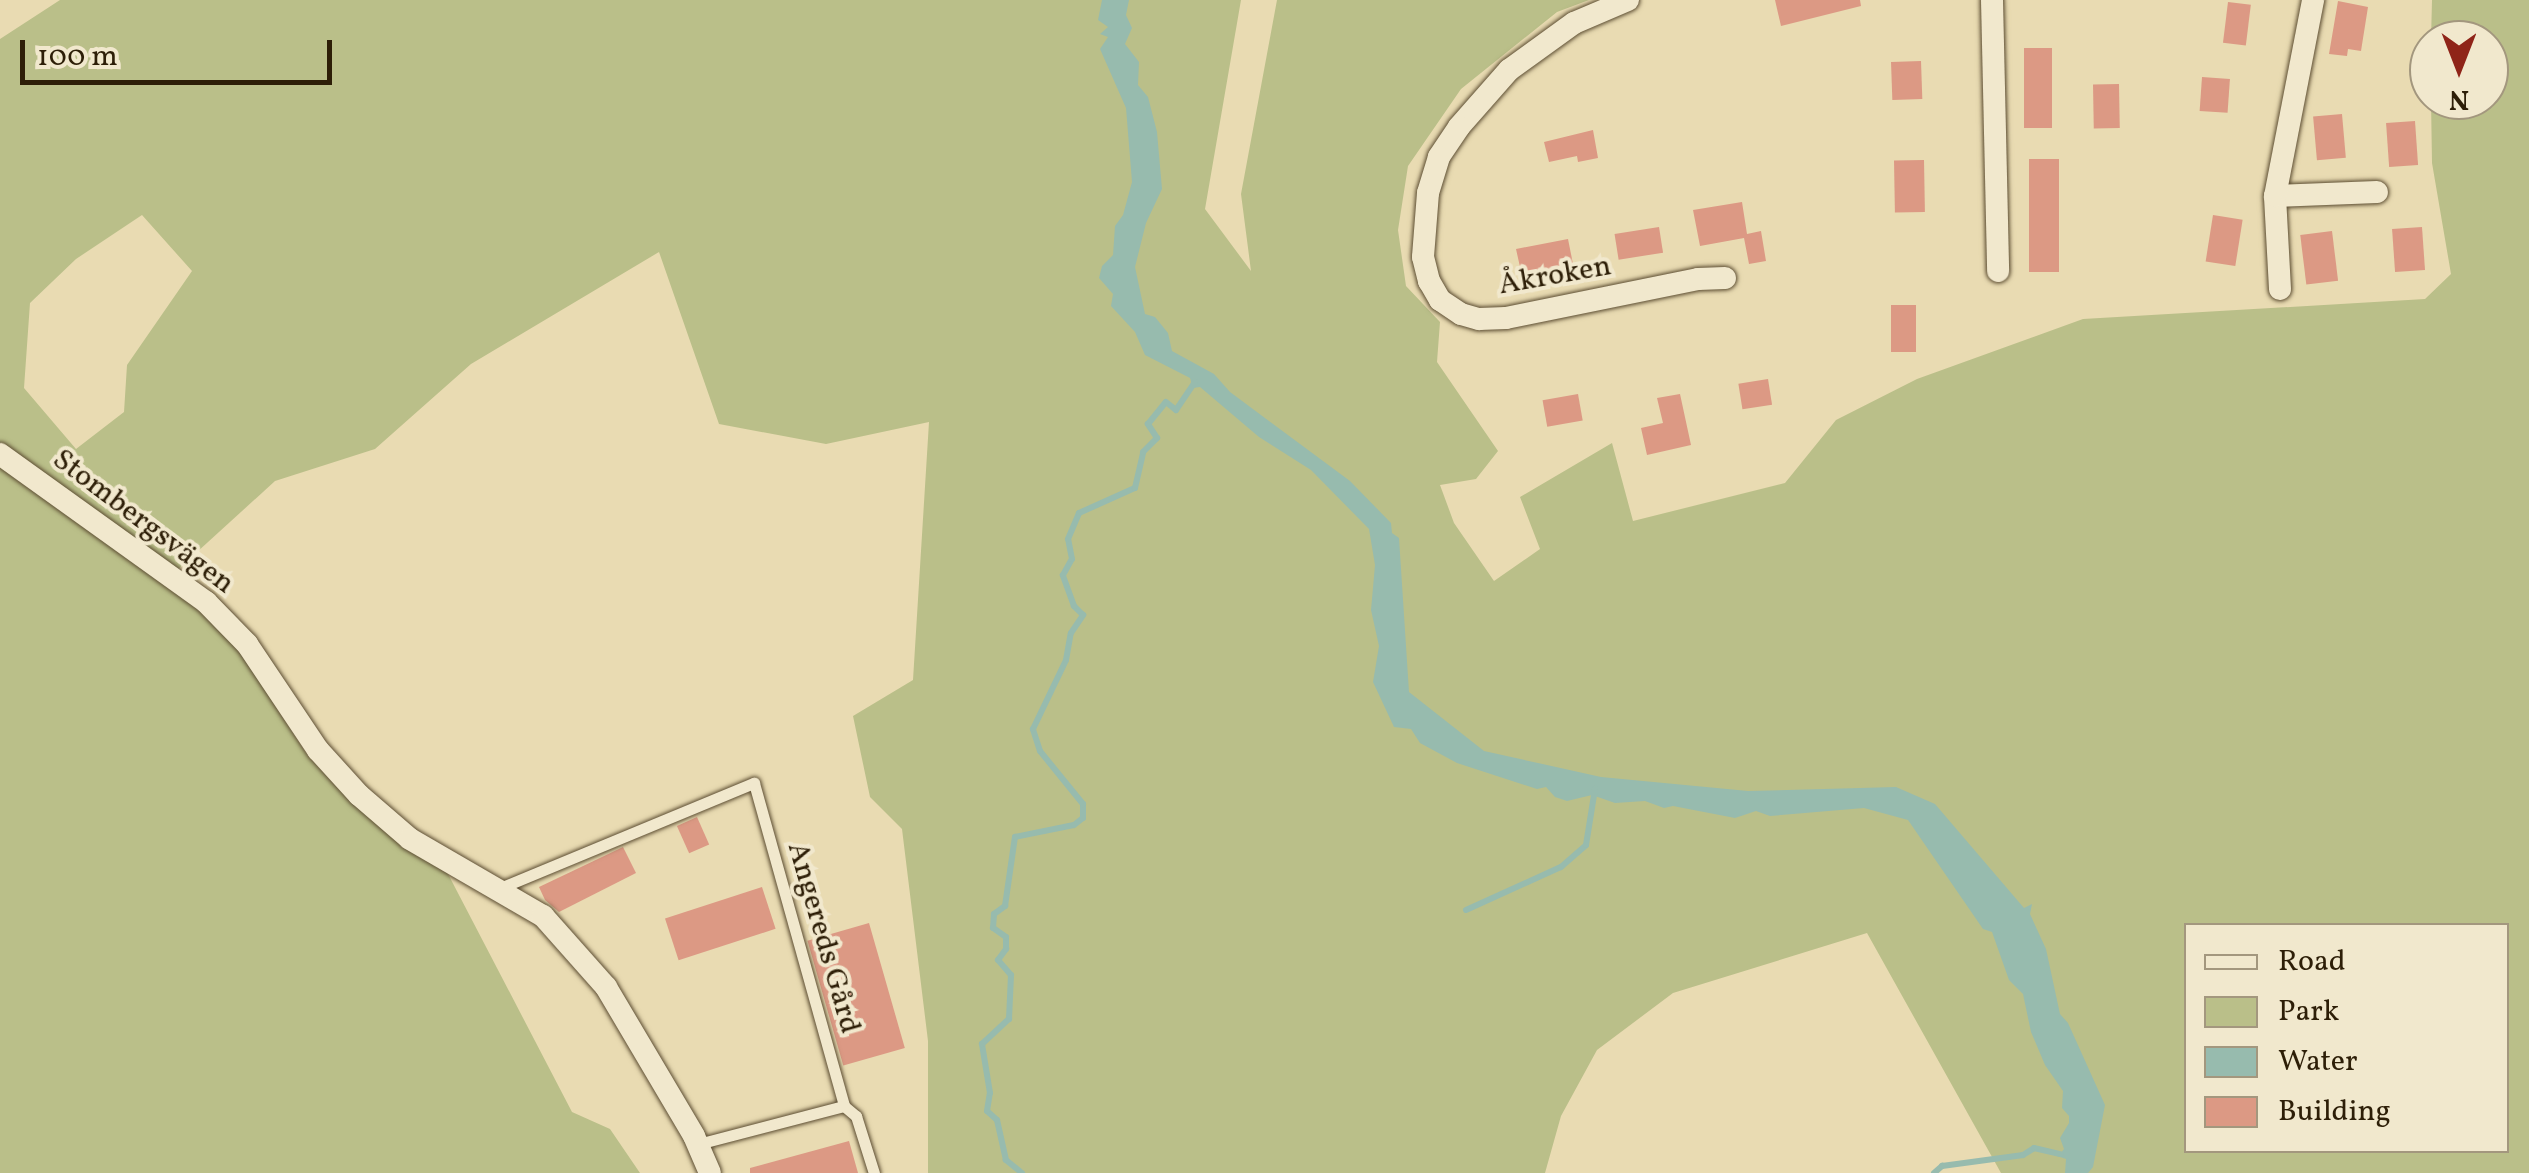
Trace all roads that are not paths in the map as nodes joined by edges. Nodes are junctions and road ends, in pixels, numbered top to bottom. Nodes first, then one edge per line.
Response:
1 (1628, 0) edge
2 (1992, 0) edge
3 (2313, 0) edge
4 (2377, 192) dead end
5 (2275, 196) junction
6 (1998, 271) dead end
7 (1725, 278) dead end
8 (2280, 289) dead end
9 (0, 454) edge
10 (499, 888) junction
11 (844, 1106) junction
12 (698, 1144) junction
13 (710, 1173) edge
14 (874, 1173) edge

1 - 7 street, Åkroken
2 - 6 street
3 - 5 street
4 - 5 street
5 - 8 street
9 - 10 street, Stombergsvägen
10 - 11 lane, Angereds Gård
10 - 12 street, Stombergsvägen
11 - 12 lane
11 - 14 lane, Angereds Gård
12 - 13 street, Stombergsvägen

